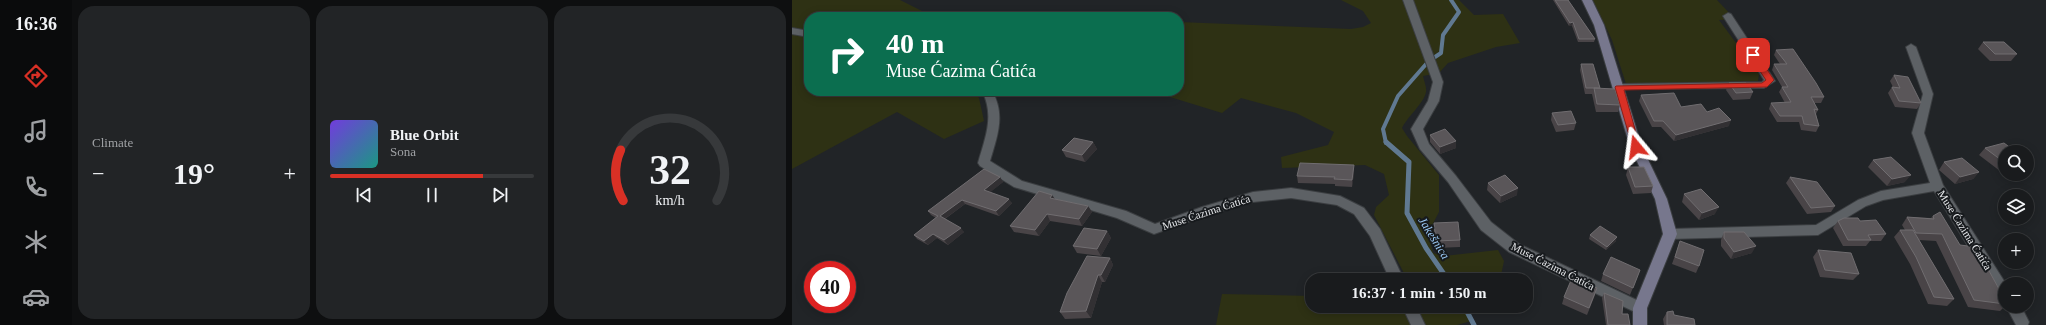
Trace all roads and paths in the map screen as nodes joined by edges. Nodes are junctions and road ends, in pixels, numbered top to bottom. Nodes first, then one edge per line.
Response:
1 (1408, 0) edge
2 (1587, 0) edge
3 (1728, 16) dead end
4 (792, 31) edge
5 (804, 33) edge
6 (1911, 47) dead end
7 (1619, 87) junction
8 (990, 96) edge
9 (1938, 186) junction
10 (1670, 234) junction
11 (1394, 273) edge
12 (1998, 283) edge
13 (1640, 308) junction
14 (1412, 313) edge
15 (2016, 313) edge
16 (2022, 322) dead end
17 (1418, 325) edge
18 (1640, 325) edge

1 - 13 street, Muse Ćazima Ćatića
2 - 7 street
3 - 7 street
4 - 5 street
6 - 9 street, Muse Ćazima Ćatića
7 - 10 street
8 - 11 street, Muse Ćazima Ćatića
9 - 10 street, Muse Ćazima Ćatića
9 - 12 street, Muse Ćazima Ćatića
10 - 13 street
13 - 18 street
14 - 17 street
15 - 16 street

